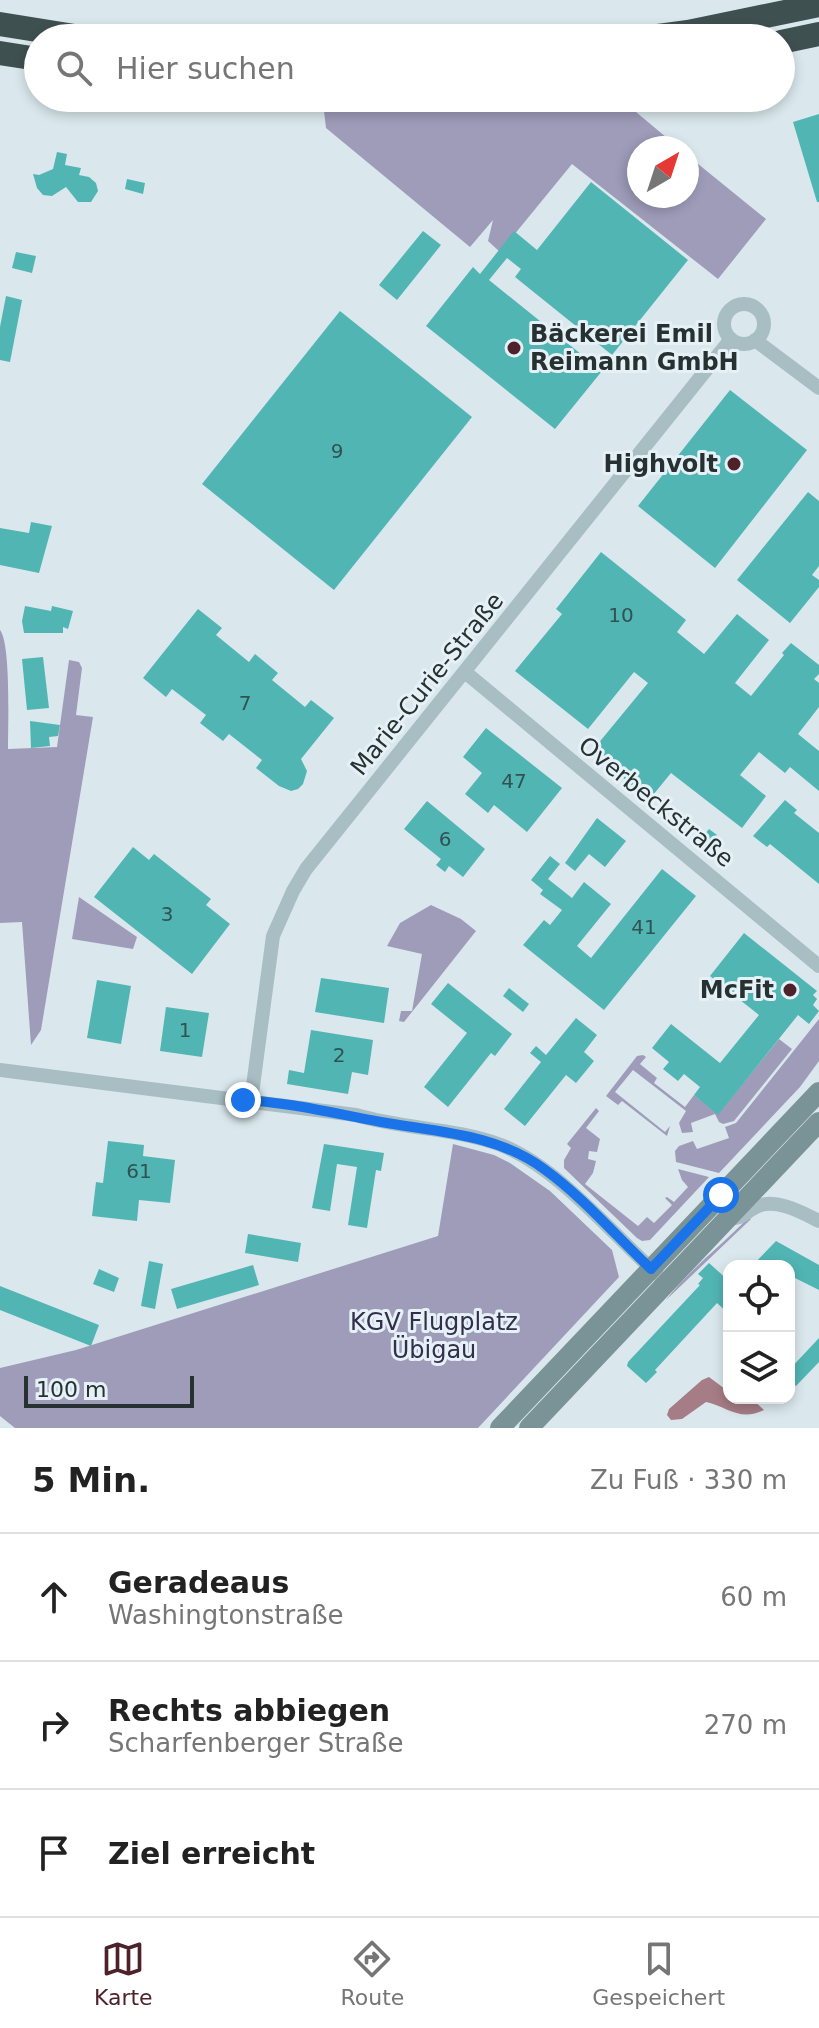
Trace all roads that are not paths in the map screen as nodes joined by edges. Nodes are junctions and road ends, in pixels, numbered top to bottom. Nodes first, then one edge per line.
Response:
1 (819, 5) edge
2 (0, 24) edge
3 (727, 24) edge
4 (24, 28) edge
5 (819, 34) edge
6 (795, 39) edge
7 (0, 53) edge
8 (24, 57) edge
9 (731, 339) junction
10 (755, 340) junction
11 (819, 388) edge
12 (465, 672) junction
13 (819, 966) edge
14 (0, 1070) edge
15 (819, 1092) edge
16 (251, 1101) junction
17 (819, 1122) edge
18 (766, 1177) junction
19 (780, 1205) junction
20 (728, 1219) junction
21 (819, 1221) edge
22 (659, 1275) junction
23 (500, 1428) edge
24 (529, 1428) edge

1 - 3 highway
2 - 4 highway
5 - 6 highway
7 - 8 highway
9 - 10 street
9 - 10 street, Marie-Curie-Straße
9 - 12 street, Marie-Curie-Straße
10 - 11 street
12 - 13 street, Overbeckstraße
12 - 16 street, Marie-Curie-Straße
14 - 16 street
15 - 22 main road
16 - 22 street
17 - 18 main road
18 - 19 street
18 - 20 main road
19 - 20 street
19 - 21 street
20 - 22 main road
22 - 23 main road
22 - 24 main road

